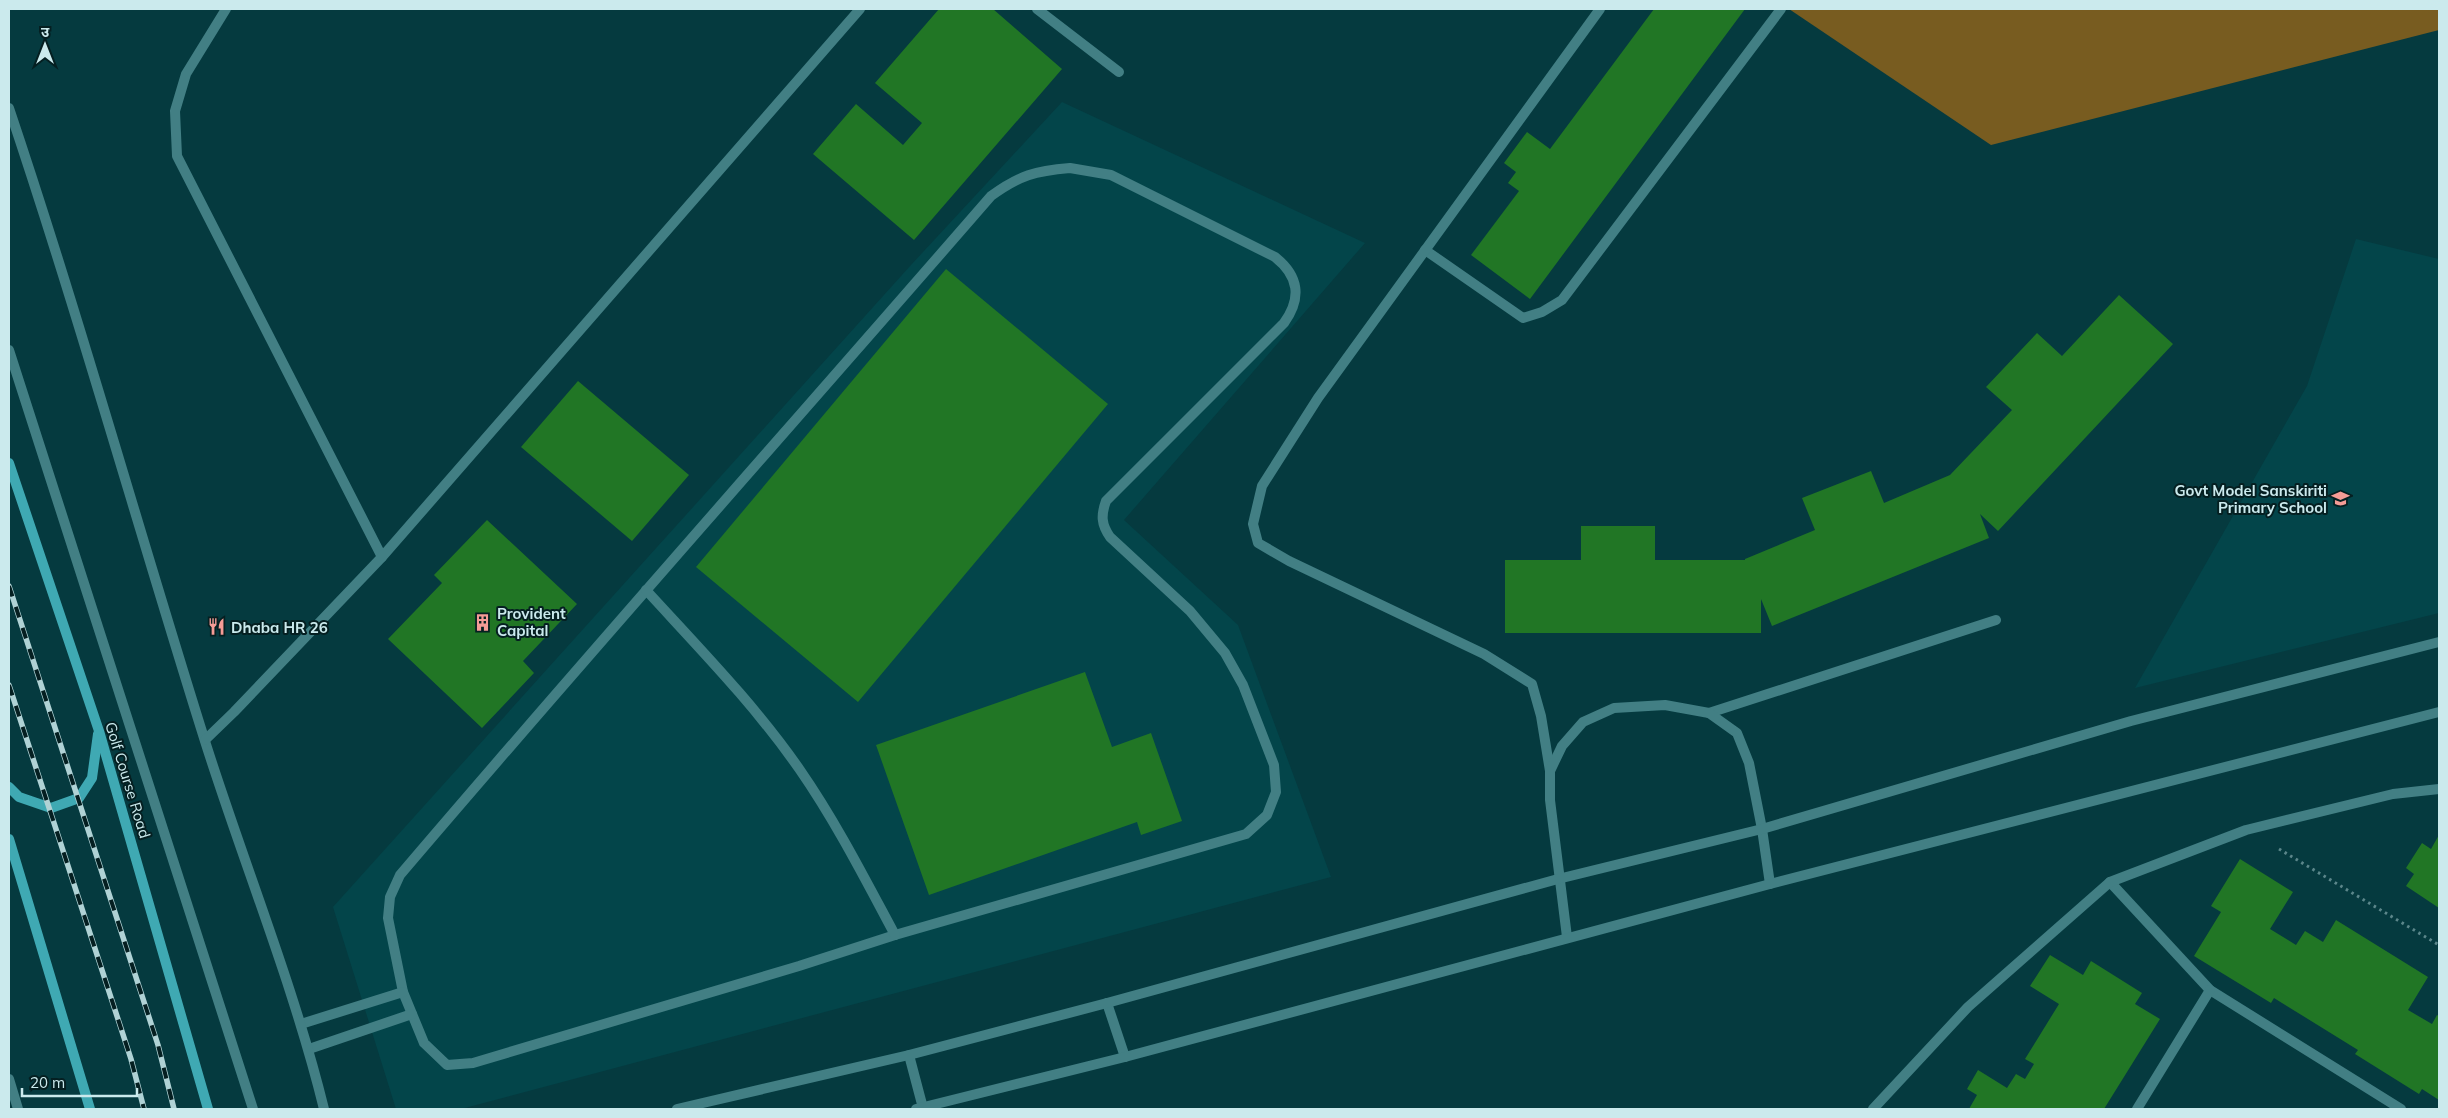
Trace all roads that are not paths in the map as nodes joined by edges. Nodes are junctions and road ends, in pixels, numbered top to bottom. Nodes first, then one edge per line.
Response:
1 (226, 9) edge
2 (860, 9) edge
3 (1037, 9) edge
4 (1600, 9) edge
5 (1781, 9) edge
6 (1119, 72) dead end
7 (9, 108) edge
8 (1425, 250) junction
9 (9, 350) edge
10 (9, 463) edge
11 (382, 557) junction
12 (646, 590) junction
13 (1996, 620) dead end
14 (2439, 642) edge
15 (2439, 712) edge
16 (1709, 713) junction
17 (98, 731) junction
18 (205, 740) junction
19 (1550, 771) junction
20 (9, 788) edge
21 (2439, 789) edge
22 (1762, 829) junction
23 (9, 839) edge
24 (1558, 879) junction
25 (2110, 882) junction
26 (1770, 884) junction
27 (895, 935) junction
28 (1567, 937) junction
29 (2210, 990) junction
30 (403, 992) junction
31 (1107, 1003) junction
32 (412, 1014) junction
33 (301, 1024) junction
34 (309, 1049) junction
35 (909, 1055) junction
36 (1125, 1057) junction
37 (9, 1079) edge
38 (919, 1108) edge
39 (18, 1109) edge
40 (90, 1109) edge
41 (208, 1109) edge
42 (253, 1109) edge
43 (324, 1109) edge
44 (676, 1109) edge
45 (1873, 1109) edge
46 (2137, 1109) edge
47 (2401, 1109) edge

1 - 11 street
2 - 11 street
3 - 6 street
4 - 8 street
5 - 8 street
7 - 18 street
8 - 19 street
9 - 42 street
10 - 17 main road, Golf Course Road
11 - 18 street
12 - 27 street
12 - 27 street
12 - 30 street
13 - 16 street
14 - 22 street
15 - 26 street
16 - 19 street
16 - 22 street
17 - 20 main road
17 - 41 main road, Golf Course Road
18 - 33 street
19 - 24 street
21 - 25 street
22 - 24 street
22 - 26 street
23 - 40 main road
24 - 28 street
24 - 31 street
25 - 29 street
25 - 45 street
26 - 28 street
27 - 32 street
28 - 36 street
29 - 46 street
29 - 47 street
30 - 32 street
30 - 33 street
31 - 35 street
31 - 36 street
32 - 34 street
33 - 34 street
34 - 43 street
35 - 38 street
35 - 44 street
36 - 38 street
37 - 39 street

